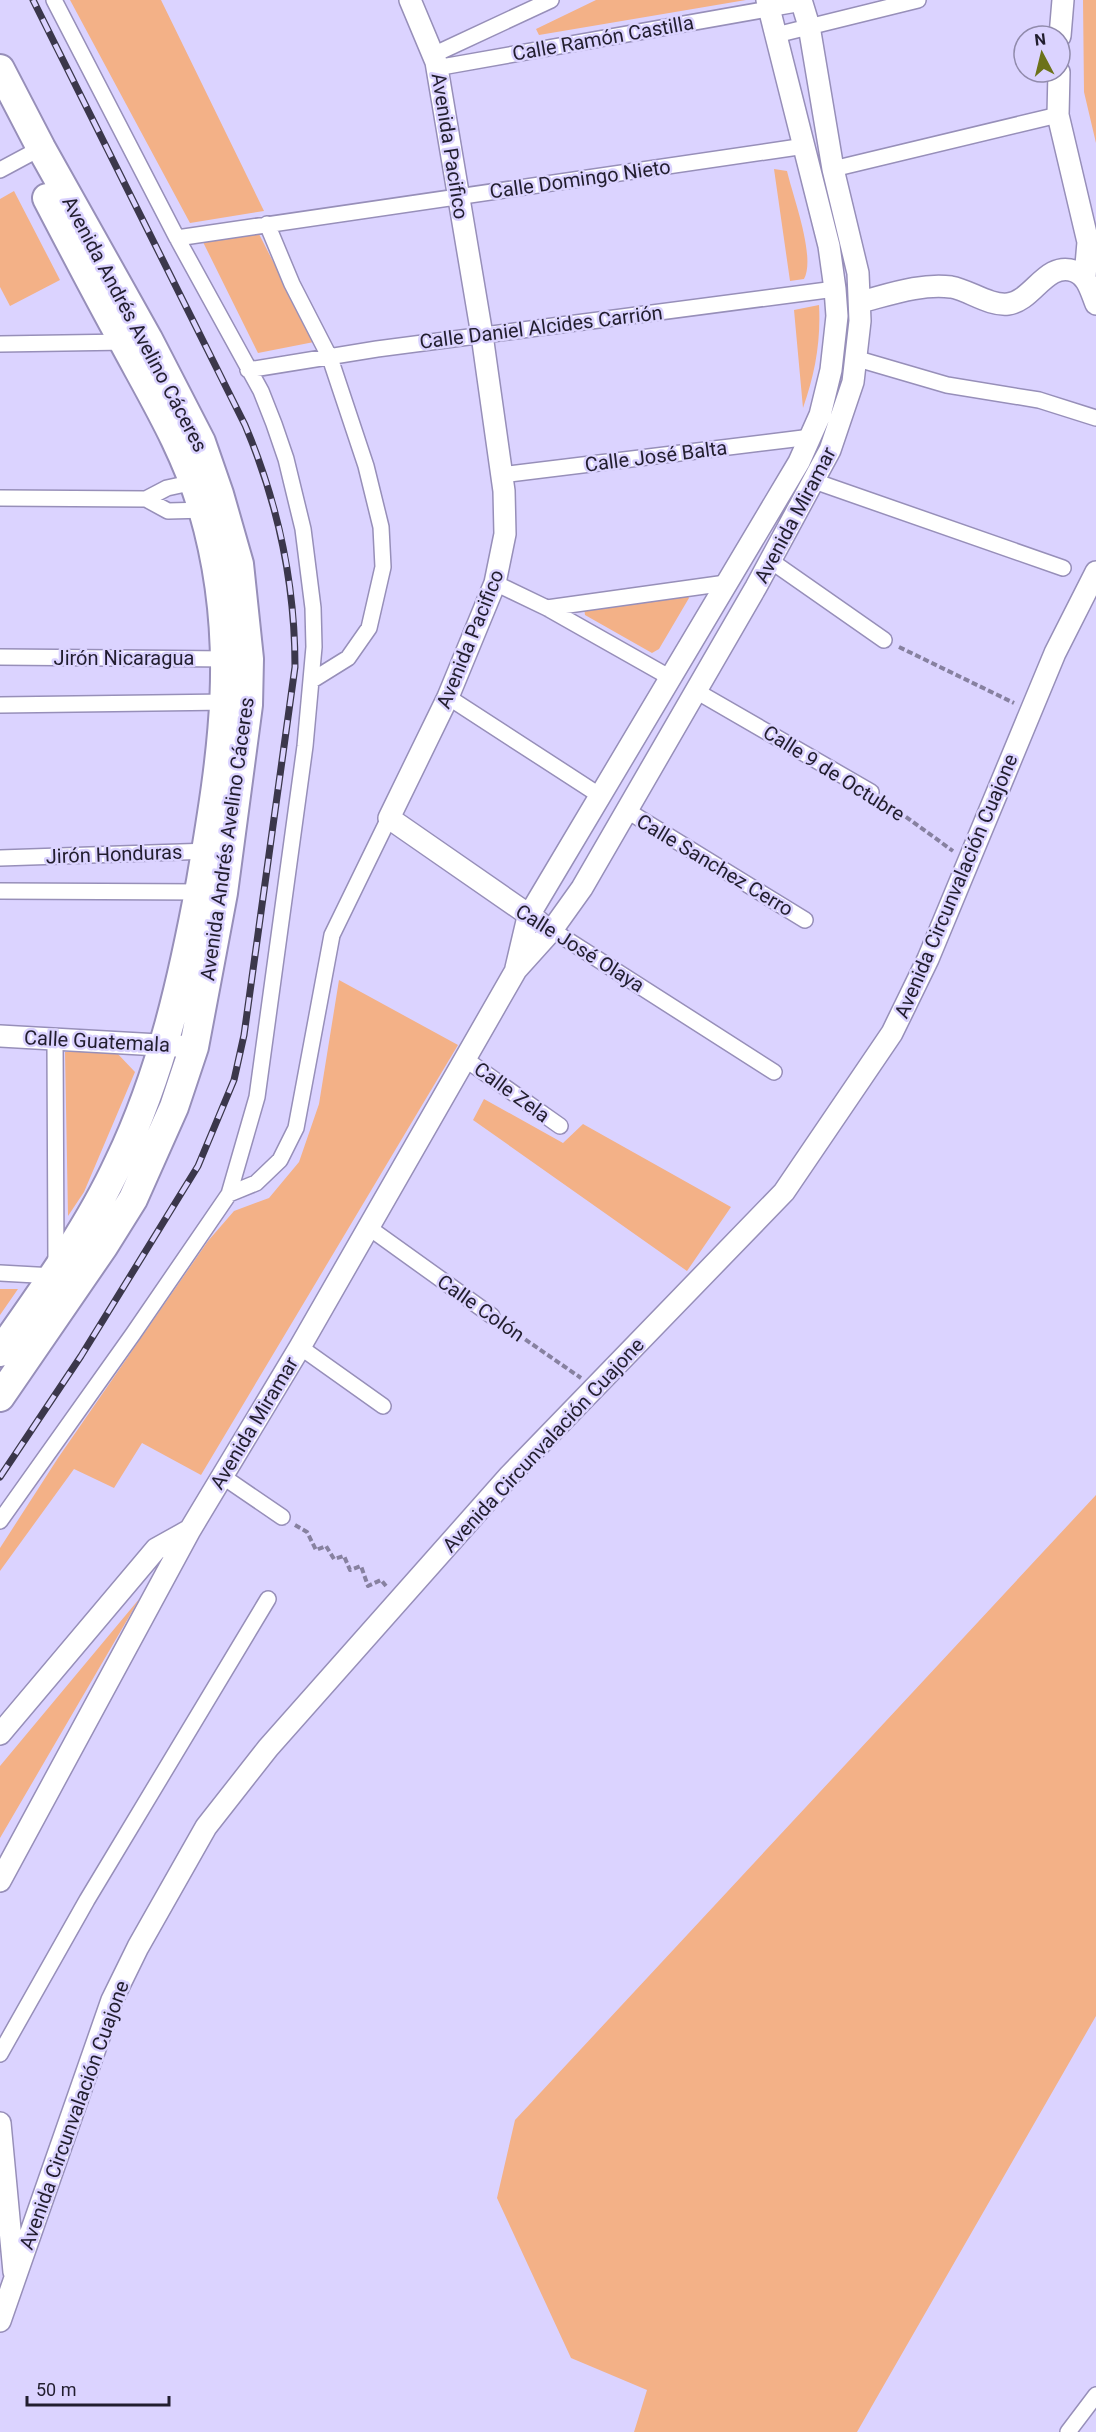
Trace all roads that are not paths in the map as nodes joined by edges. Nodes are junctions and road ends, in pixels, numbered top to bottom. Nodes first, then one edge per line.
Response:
1 (54, 0) edge
2 (410, 0) edge
3 (551, 0) edge
4 (918, 0) edge
5 (1063, 0) edge
6 (802, 1) edge
7 (768, 5) edge
8 (1061, 24) edge
9 (808, 26) junction
10 (776, 34) junction
11 (435, 62) junction
12 (0, 69) edge
13 (1059, 84) edge
14 (0, 112) edge
15 (1058, 115) junction
16 (805, 146) junction
17 (33, 152) junction
18 (833, 169) junction
19 (0, 170) edge
20 (458, 198) junction
21 (267, 224) junction
22 (177, 238) junction
23 (1092, 241) edge
24 (1085, 277) junction
25 (835, 289) junction
26 (860, 302) junction
27 (1096, 304) edge
28 (482, 335) junction
29 (136, 341) junction
30 (0, 344) edge
31 (330, 358) junction
32 (858, 359) junction
33 (248, 370) junction
34 (1096, 418) edge
35 (811, 437) junction
36 (501, 475) junction
37 (204, 480) junction
38 (814, 481) junction
39 (0, 498) edge
40 (146, 499) junction
41 (213, 511) junction
42 (771, 561) junction
43 (1063, 568) dead end
44 (1096, 572) edge
45 (495, 583) junction
46 (726, 583) junction
47 (547, 608) junction
48 (884, 640) road end
49 (0, 657) edge
50 (238, 659) junction
51 (669, 678) junction
52 (311, 681) junction
53 (696, 691) junction
54 (448, 697) junction
55 (237, 703) junction
56 (0, 705) edge
57 (871, 792) road end
58 (599, 795) junction
59 (626, 810) junction
60 (389, 818) junction
61 (217, 852) junction
62 (0, 858) edge
63 (0, 891) edge
64 (211, 892) junction
65 (528, 916) junction
66 (805, 920) dead end
67 (552, 930) junction
68 (516, 970) junction
69 (0, 1036) edge
70 (55, 1040) junction
71 (166, 1044) junction
72 (194, 1047) junction
73 (465, 1059) junction
74 (774, 1072) dead end
75 (560, 1126) dead end
76 (229, 1194) junction
77 (368, 1227) junction
78 (0, 1273) edge
79 (55, 1274) junction
80 (492, 1316) road end
81 (300, 1347) junction
82 (0, 1352) edge
83 (0, 1397) edge
84 (383, 1406) dead end
85 (222, 1476) junction
86 (282, 1517) road end
87 (0, 1521) edge
88 (190, 1530) junction
89 (268, 1599) dead end
90 (0, 1734) edge
91 (0, 1881) edge
92 (0, 2054) edge
93 (0, 2123) edge
94 (14, 2279) junction
95 (0, 2321) edge
96 (1096, 2395) edge
97 (1068, 2432) edge

1 - 22 street
2 - 11 main road, Avenida Pacifico
3 - 11 street
4 - 9 street
5 - 8 main road
6 - 7 street, Calle Ramón Castilla
6 - 9 main road, Avenida Miramar
7 - 10 main road, Avenida Miramar
7 - 11 street, Calle Ramón Castilla
9 - 10 street
9 - 18 main road, Avenida Miramar
10 - 16 main road, Avenida Miramar
11 - 20 main road, Avenida Pacifico
12 - 17 highway, Avenida Andrés Avelino Cáceres
13 - 15 main road
14 - 17 highway, Avenida Andrés Avelino Cáceres
15 - 18 street
15 - 23 main road
16 - 20 street, Calle Domingo Nieto
16 - 25 main road, Avenida Miramar
17 - 19 street
17 - 29 highway, Avenida Andrés Avelino Cáceres
18 - 26 main road, Avenida Miramar
20 - 21 street, Calle Domingo Nieto
20 - 28 main road, Avenida Pacifico
21 - 22 street, Calle Domingo Nieto
21 - 31 street
22 - 33 street
23 - 24 main road
24 - 26 main road
24 - 27 main road
25 - 28 street, Calle Daniel Alcides Carrión
25 - 35 main road, Avenida Miramar
26 - 32 main road, Avenida Miramar
28 - 31 street, Calle Daniel Alcides Carrión
28 - 36 main road, Avenida Pacifico
29 - 30 street
29 - 37 highway, Avenida Andrés Avelino Cáceres
31 - 33 street, Calle Daniel Alcides Carrión
31 - 52 street
32 - 34 street
32 - 38 main road, Avenida Miramar
33 - 52 street
35 - 36 street, Calle José Balta
35 - 46 main road, Avenida Miramar
36 - 45 main road, Avenida Pacifico
37 - 40 street
37 - 41 highway, Avenida Andrés Avelino Cáceres
38 - 42 main road, Avenida Miramar
38 - 43 street
39 - 40 street
40 - 41 street
41 - 50 highway, Avenida Andrés Avelino Cáceres
42 - 48 street
42 - 53 main road, Avenida Miramar
44 - 94 main road, Avenida Circunvalación Cuajone
45 - 47 street
45 - 54 main road, Avenida Pacifico
46 - 47 street
46 - 51 main road, Avenida Miramar
47 - 51 street
49 - 50 street, Jirón Nicaragua
50 - 55 highway, Avenida Andrés Avelino Cáceres
51 - 58 main road, Avenida Miramar
52 - 76 street
53 - 57 street, Calle 9 de Octubre
53 - 59 main road, Avenida Miramar
54 - 58 street
54 - 60 main road, Avenida Pacifico
55 - 56 street
55 - 61 highway, Avenida Andrés Avelino Cáceres
58 - 65 main road, Avenida Miramar
59 - 66 street, Calle Sanchez Cerro
59 - 67 main road, Avenida Miramar
60 - 65 main road, Calle José Olaya
60 - 76 street, Avenida Pacifico
61 - 62 street, Jirón Honduras
61 - 64 highway, Avenida Andrés Avelino Cáceres
63 - 64 street, Jirón Honduras
64 - 71 highway, Avenida Andrés Avelino Cáceres
64 - 72 highway, Avenida Andrés Avelino Cáceres
65 - 67 main road, Calle José Olaya
65 - 68 main road, Avenida Miramar
67 - 68 main road, Avenida Miramar
67 - 74 street, Calle José Olaya
68 - 73 main road, Avenida Miramar
69 - 70 main road, Calle Guatemala
70 - 71 main road, Calle Guatemala
70 - 79 street
71 - 72 main road, Calle Guatemala
71 - 79 highway, Avenida Andrés Avelino Cáceres
72 - 83 highway, Avenida Andrés Avelino Cáceres
73 - 75 street, Calle Zela
73 - 77 main road, Avenida Miramar
76 - 87 street
77 - 80 street, Calle Colón
77 - 81 main road, Avenida Miramar
78 - 79 street
79 - 82 highway, Avenida Andrés Avelino Cáceres
81 - 84 street
81 - 85 main road, Avenida Miramar
85 - 86 street
85 - 88 main road, Avenida Miramar
88 - 90 main road
88 - 91 main road, Avenida Miramar
89 - 92 street
93 - 94 main road
94 - 95 main road, Avenida Circunvalación Cuajone
96 - 97 street

